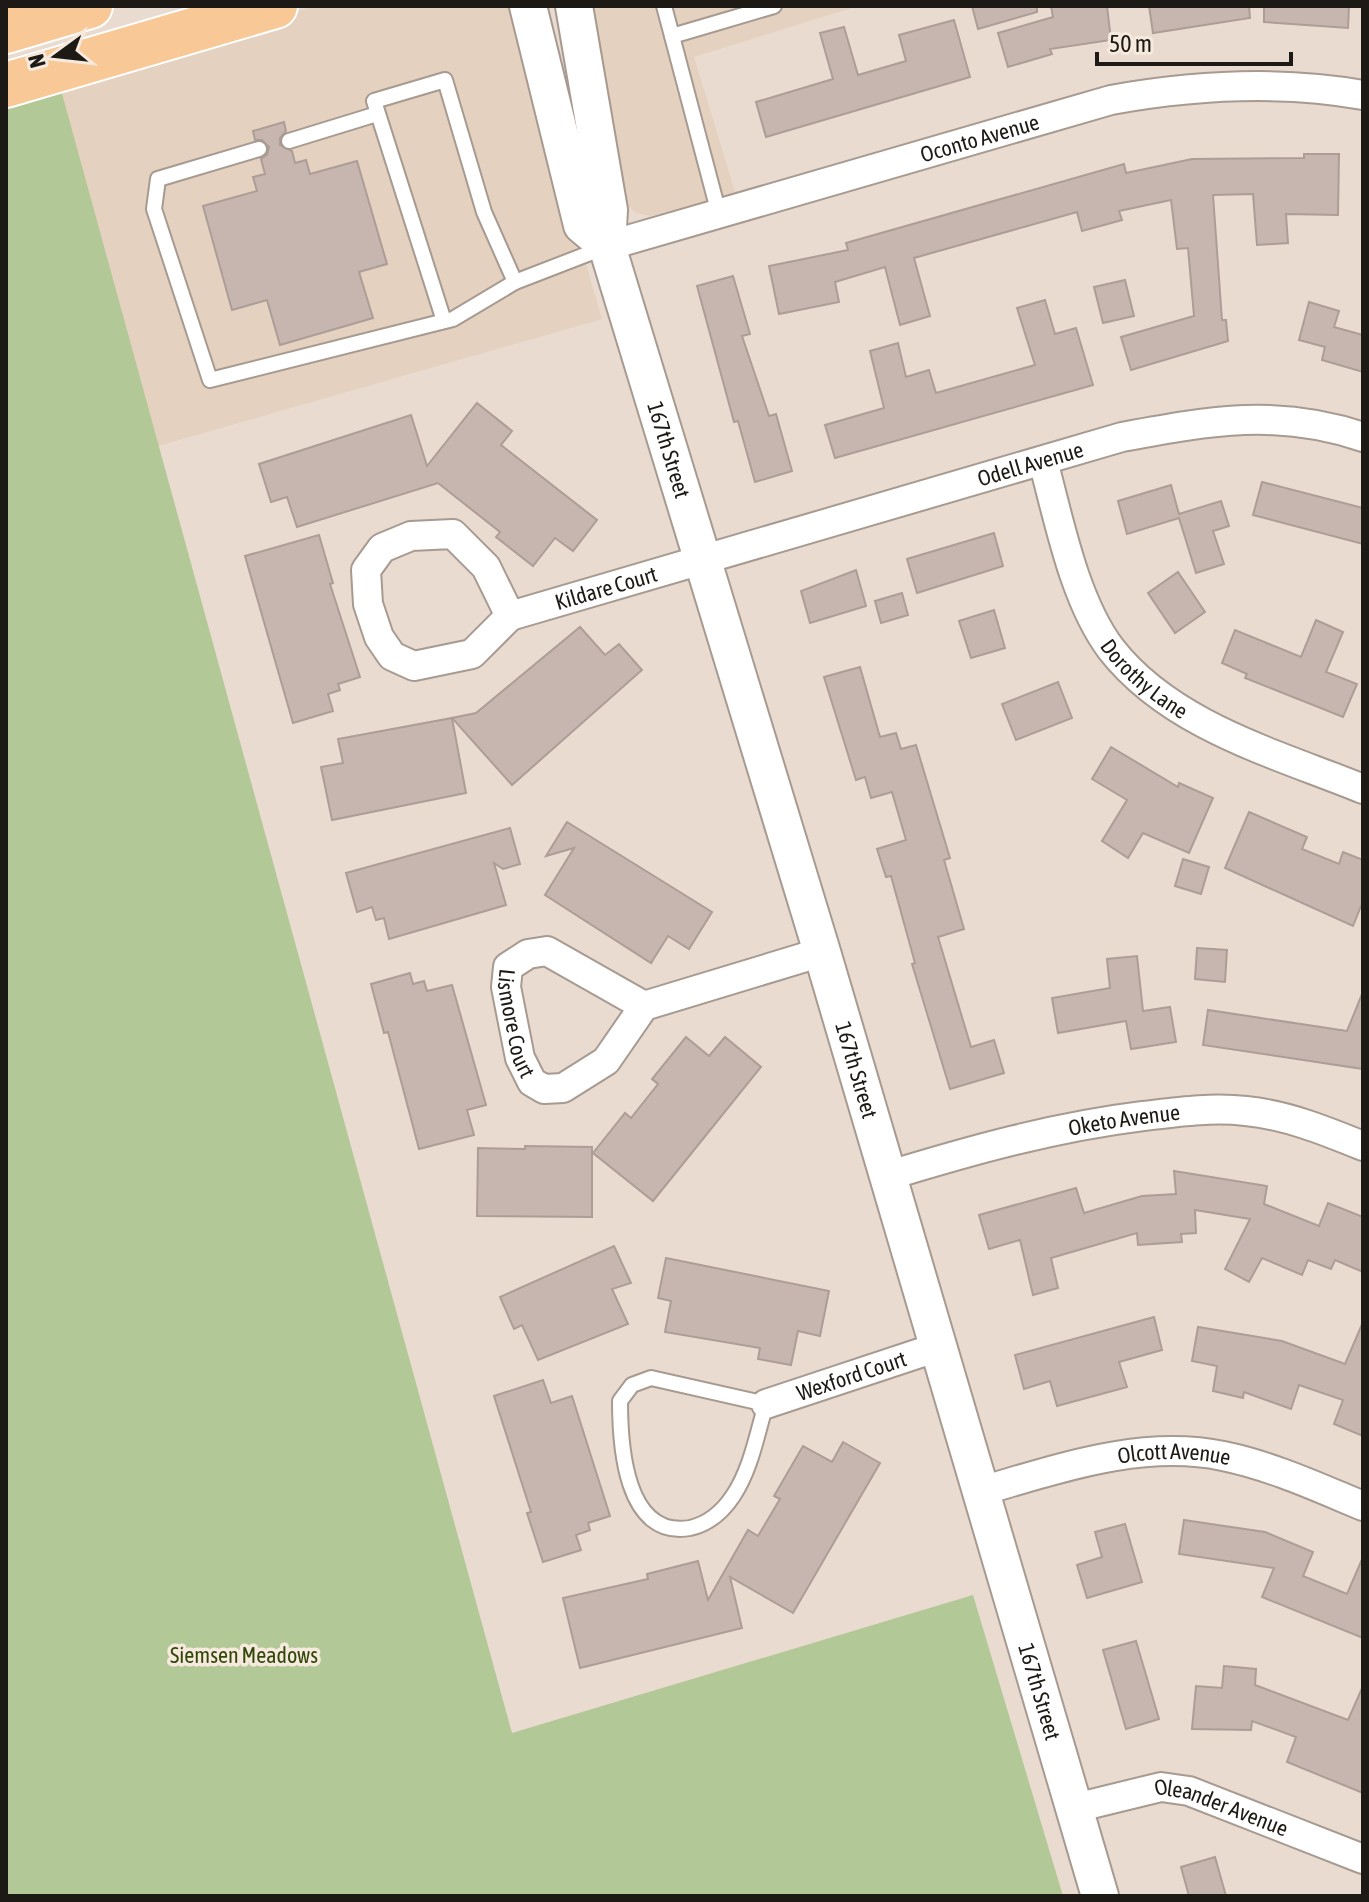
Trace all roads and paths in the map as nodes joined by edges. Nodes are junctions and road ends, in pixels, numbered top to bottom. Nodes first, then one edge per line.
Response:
1 (90, 6) edge
2 (275, 6) edge
3 (528, 6) edge
4 (574, 6) edge
5 (664, 6) edge
6 (774, 6) edge
7 (6, 31) edge
8 (672, 36) junction
9 (6, 85) edge
10 (1363, 95) edge
11 (377, 114) junction
12 (289, 141) dead end
13 (259, 149) dead end
14 (719, 214) junction
15 (607, 246) junction
16 (515, 282) junction
17 (444, 321) junction
18 (1363, 437) edge
19 (1043, 461) junction
20 (702, 561) junction
21 (510, 616) junction
22 (1363, 789) edge
23 (822, 952) junction
24 (644, 1006) junction
25 (1363, 1146) edge
26 (887, 1176) junction
27 (938, 1347) junction
28 (766, 1404) junction
29 (981, 1491) junction
30 (1363, 1506) edge
31 (1075, 1808) junction
32 (1363, 1859) edge
33 (1100, 1896) edge

1 - 7 main road
2 - 9 main road
3 - 15 street, 167th Street
4 - 15 street, 167th Street
5 - 8 lane
6 - 8 lane
8 - 14 lane
10 - 14 street, Oconto Avenue
11 - 12 lane
11 - 16 lane
11 - 17 lane
13 - 17 lane
14 - 15 street, Oconto Avenue
15 - 16 lane
15 - 20 street, 167th Street
16 - 17 lane
18 - 19 street, Odell Avenue
19 - 20 street, Odell Avenue
19 - 22 street, Dorothy Lane
20 - 21 street, Kildare Court
20 - 23 street, 167th Street
21 - 21 street
23 - 24 street
23 - 26 street, 167th Street
24 - 24 street, Lismore Court
25 - 26 street, Oketo Avenue
26 - 27 street, 167th Street
27 - 28 street, Wexford Court
27 - 29 street, 167th Street
28 - 28 lane
29 - 30 street, Olcott Avenue
29 - 31 street, 167th Street
31 - 32 street, Oleander Avenue
31 - 33 street, 167th Street

